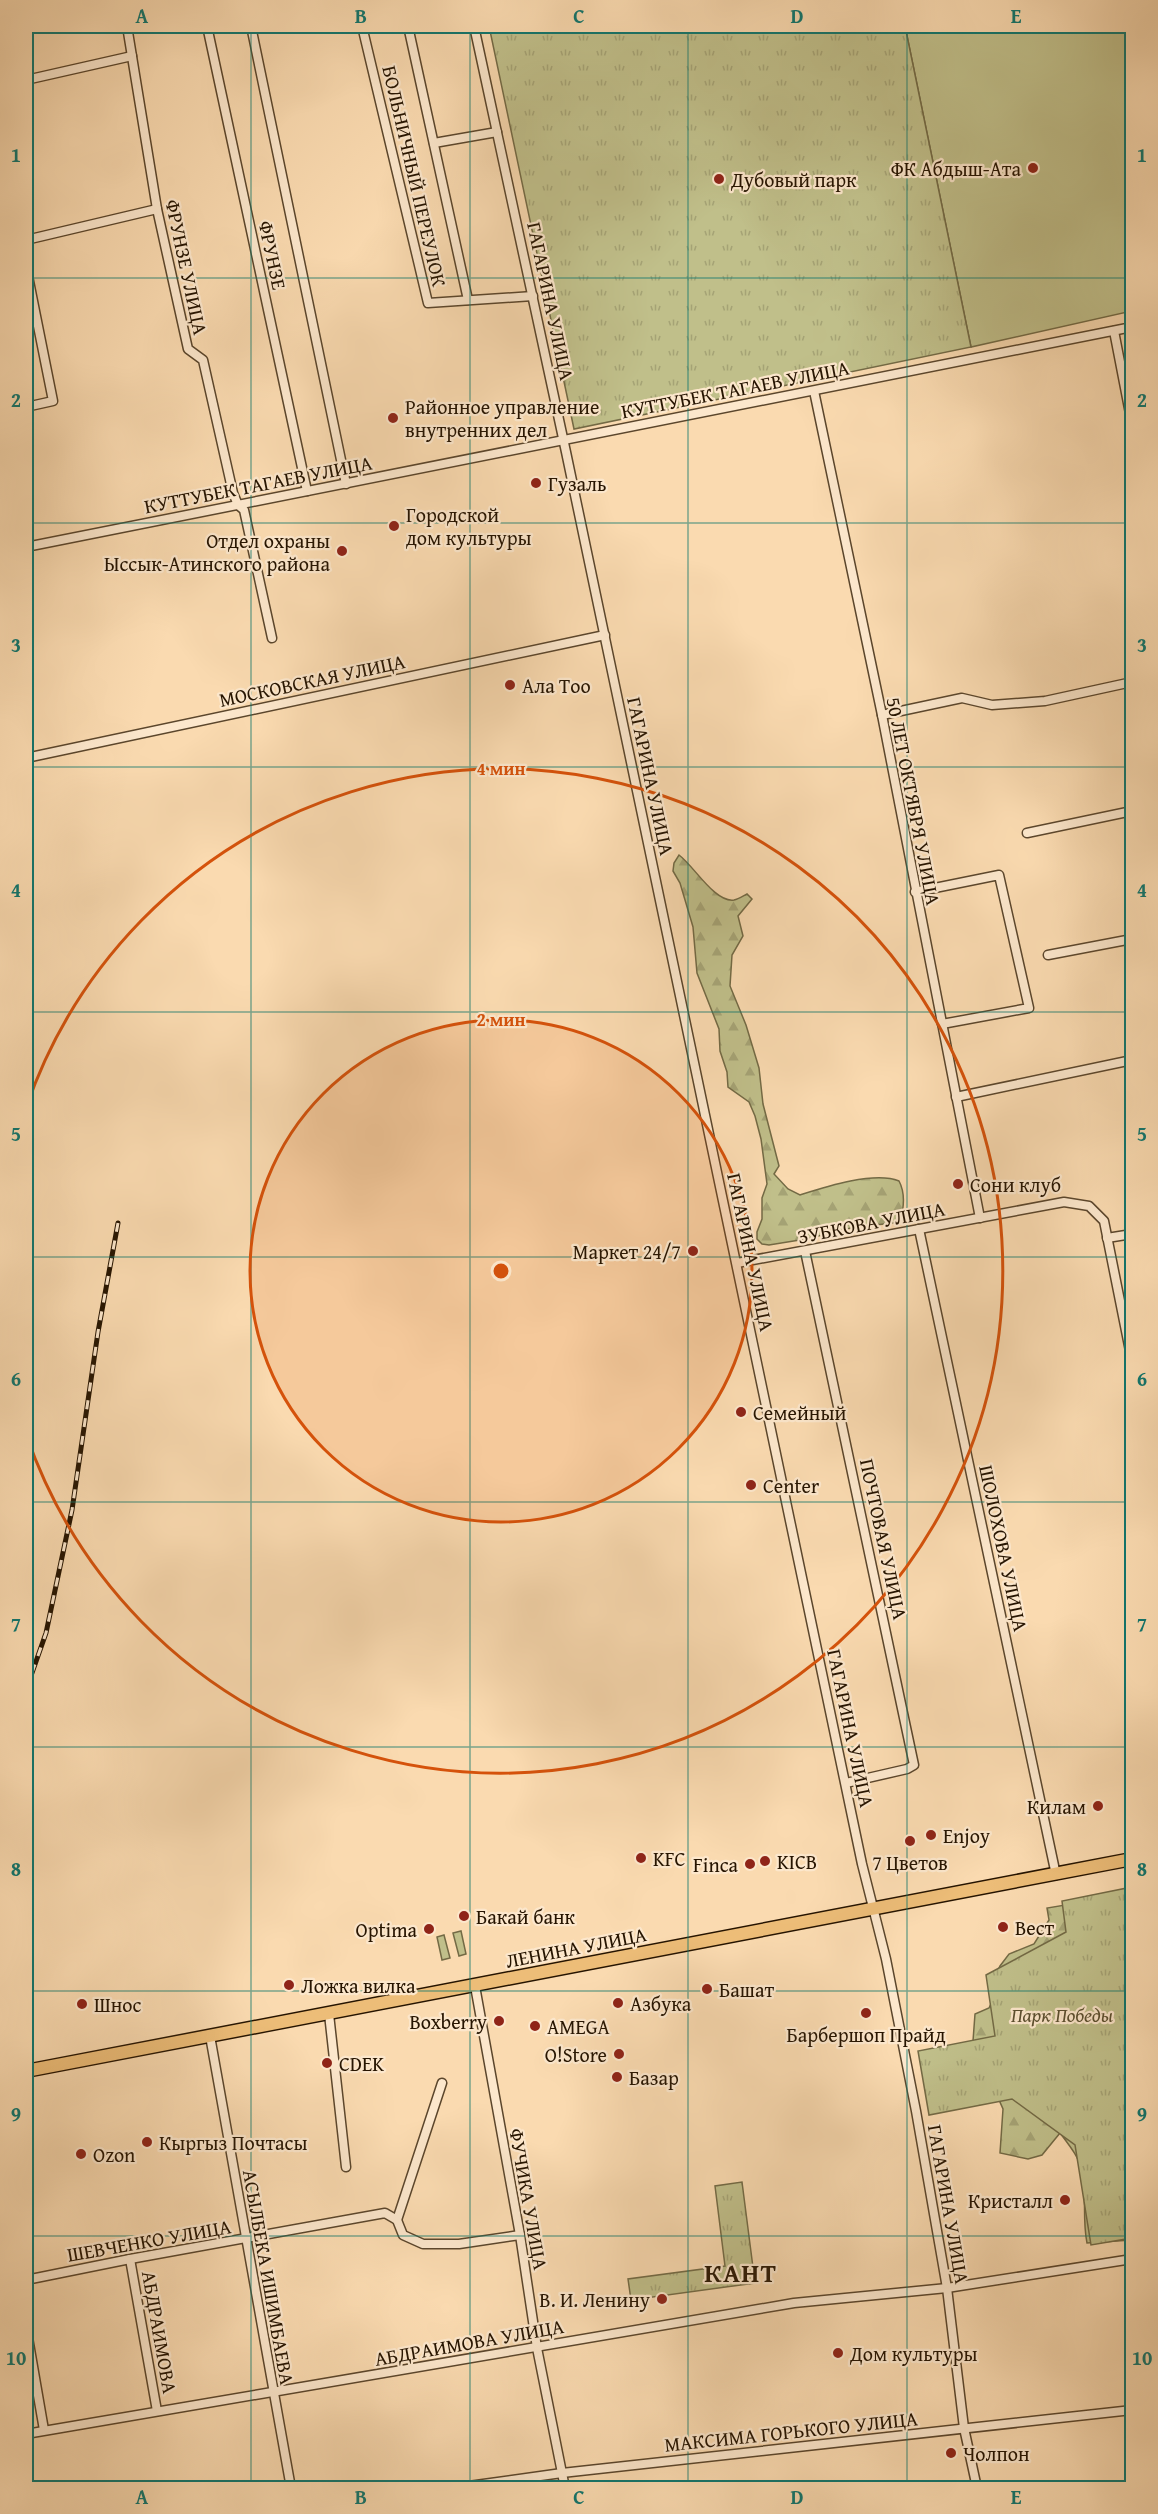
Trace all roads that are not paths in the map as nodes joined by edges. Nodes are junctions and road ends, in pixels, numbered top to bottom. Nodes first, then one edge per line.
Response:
1 (127, 26) edge
2 (207, 26) edge
3 (251, 26) edge
4 (362, 26) edge
5 (408, 26) edge
6 (474, 26) edge
7 (132, 56) junction
8 (26, 80) edge
9 (497, 132) junction
10 (434, 143) junction
11 (158, 209) junction
12 (26, 240) edge
13 (26, 266) edge
14 (533, 296) junction
15 (468, 300) junction
16 (1132, 327) edge
17 (1114, 331) junction
18 (814, 390) junction
19 (26, 407) edge
20 (1132, 424) edge
21 (564, 440) junction
22 (346, 484) junction
23 (307, 491) junction
24 (238, 505) junction
25 (26, 548) edge
26 (605, 635) junction
27 (272, 638) dead end
28 (1132, 682) edge
29 (882, 715) junction
30 (26, 758) edge
31 (1132, 811) edge
32 (1027, 833) dead end
33 (915, 892) junction
34 (1132, 939) edge
35 (1048, 955) dead end
36 (942, 1024) junction
37 (1132, 1060) edge
38 (956, 1097) junction
39 (981, 1218) junction
40 (920, 1229) junction
41 (1132, 1234) edge
42 (1107, 1238) junction
43 (805, 1251) junction
44 (737, 1263) junction
45 (1132, 1361) edge
46 (846, 1783) junction
47 (1132, 1859) edge
48 (1056, 1875) junction
49 (872, 1911) junction
50 (475, 1986) junction
51 (329, 2014) junction
52 (210, 2036) junction
53 (26, 2072) edge
54 (442, 2083) dead end
55 (346, 2167) dead end
56 (397, 2220) junction
57 (520, 2235) junction
58 (245, 2240) junction
59 (130, 2259) junction
60 (1132, 2259) edge
61 (26, 2280) edge
62 (947, 2288) junction
63 (26, 2326) edge
64 (537, 2348) junction
65 (273, 2392) junction
66 (1132, 2410) edge
67 (157, 2411) junction
68 (964, 2428) junction
69 (44, 2430) junction
70 (26, 2433) edge
71 (562, 2473) junction
72 (291, 2488) edge
73 (453, 2488) edge
74 (565, 2488) edge
75 (977, 2488) edge

1 - 7 street, ФРУНЗЕ УЛИЦА
2 - 23 street, ФРУНЗЕ
3 - 22 street, ФРУНЗЕ
4 - 15 street, БОЛЬНИЧНЫЙ ПЕРЕУЛОК
5 - 10 street
6 - 9 street, ГАГАРИНА УЛИЦА
7 - 8 street
7 - 11 street, ФРУНЗЕ УЛИЦА
9 - 10 street
9 - 14 street, ГАГАРИНА УЛИЦА
10 - 15 street
11 - 12 street
11 - 24 street, ФРУНЗЕ УЛИЦА
13 - 19 street
14 - 15 street, БОЛЬНИЧНЫЙ ПЕРЕУЛОК
14 - 21 street, ГАГАРИНА УЛИЦА
16 - 17 street, КУТТУБЕК ТАГАЕВ УЛИЦА
17 - 18 street, КУТТУБЕК ТАГАЕВ УЛИЦА
17 - 20 street
18 - 21 street, КУТТУБЕК ТАГАЕВ УЛИЦА
18 - 29 street, 50 ЛЕТ ОКТЯБРЯ УЛИЦА
21 - 22 street, КУТТУБЕК ТАГАЕВ УЛИЦА
21 - 26 street, ГАГАРИНА УЛИЦА
22 - 23 street, КУТТУБЕК ТАГАЕВ УЛИЦА
23 - 24 street, КУТТУБЕК ТАГАЕВ УЛИЦА
24 - 25 street, КУТТУБЕК ТАГАЕВ УЛИЦА
24 - 27 street, ФРУНЗЕ УЛИЦА
26 - 30 street, МОСКОВСКАЯ УЛИЦА
26 - 44 street, ГАГАРИНА УЛИЦА
28 - 29 street
29 - 33 street, 50 ЛЕТ ОКТЯБРЯ УЛИЦА
31 - 32 street
33 - 36 street, 50 ЛЕТ ОКТЯБРЯ УЛИЦА
33 - 36 street
34 - 35 street
36 - 38 street, 50 ЛЕТ ОКТЯБРЯ УЛИЦА
37 - 38 street
38 - 39 street, 50 ЛЕТ ОКТЯБРЯ УЛИЦА
39 - 40 street, ЗУБКОВА УЛИЦА
39 - 42 street, ЗУБКОВА УЛИЦА
40 - 43 street, ЗУБКОВА УЛИЦА
40 - 48 street, ШОЛОХОВА УЛИЦА
41 - 42 street
42 - 45 street, ЗУБКОВА УЛИЦА
43 - 44 street, ЗУБКОВА УЛИЦА
43 - 46 street, ПОЧТОВАЯ УЛИЦА
44 - 46 street, ГАГАРИНА УЛИЦА
46 - 49 street, ГАГАРИНА УЛИЦА
47 - 48 main road, ЛЕНИНА УЛИЦА
48 - 49 main road, ЛЕНИНА УЛИЦА
49 - 50 main road, ЛЕНИНА УЛИЦА
49 - 62 street, ГАГАРИНА УЛИЦА
50 - 51 main road, ЛЕНИНА УЛИЦА
50 - 57 street, ФУЧИКА УЛИЦА
51 - 52 main road, ЛЕНИНА УЛИЦА
51 - 55 street
52 - 53 main road, ЛЕНИНА УЛИЦА
52 - 58 street, АСЫЛБЕКА ИШИМБАЕВА
54 - 56 street
56 - 57 street
56 - 58 street, ШЕВЧЕНКО УЛИЦА
57 - 64 street, ФУЧИКА УЛИЦА
58 - 59 street, ШЕВЧЕНКО УЛИЦА
58 - 65 street, АСЫЛБЕКА ИШИМБАЕВА
59 - 61 street, ШЕВЧЕНКО УЛИЦА
59 - 67 street, АБДРАИМОВА
60 - 62 street, АБДРАИМОВА УЛИЦА
62 - 64 street, АБДРАИМОВА УЛИЦА
62 - 68 street, ГАГАРИНА УЛИЦА
63 - 69 street
64 - 65 street, АБДРАИМОВА УЛИЦА
64 - 71 street, ФУЧИКА УЛИЦА
65 - 67 street, АБДРАИМОВА УЛИЦА
65 - 72 street, АСЫЛБЕКА ИШИМБАЕВА
66 - 68 street, МАКСИМА ГОРЬКОГО УЛИЦА
67 - 69 street, АБДРАИМОВА УЛИЦА
68 - 71 street, МАКСИМА ГОРЬКОГО УЛИЦА
68 - 75 street, ГАГАРИНА УЛИЦА
69 - 70 street, АБДРАИМОВА УЛИЦА
71 - 73 street, МАКСИМА ГОРЬКОГО УЛИЦА
71 - 74 street, ФУЧИКА УЛИЦА

